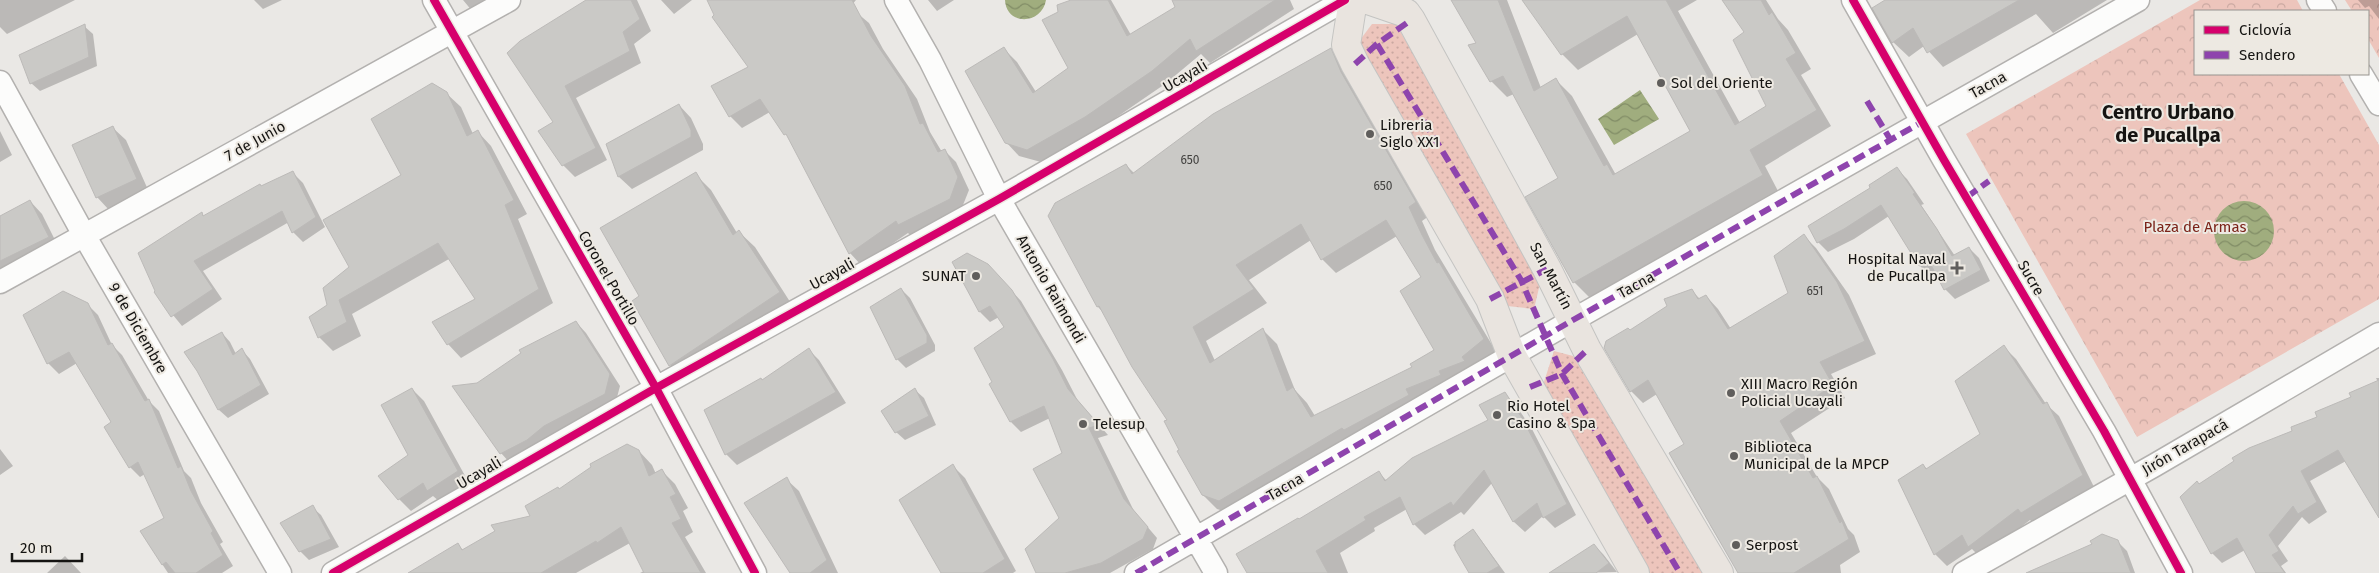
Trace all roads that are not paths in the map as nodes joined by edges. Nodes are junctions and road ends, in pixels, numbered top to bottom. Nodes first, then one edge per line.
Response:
1 (434, 0) edge
2 (509, 0) edge
3 (896, 0) edge
4 (1345, 0) edge
5 (1353, 0) edge
6 (1368, 0) edge
7 (1854, 0) edge
8 (2138, 0) edge
9 (452, 32) junction
10 (2362, 75) edge
11 (0, 82) edge
12 (2379, 104) edge
13 (1922, 122) junction
14 (999, 199) junction
15 (84, 235) junction
16 (0, 282) edge
17 (1574, 320) junction
18 (2379, 334) edge
19 (1512, 356) junction
20 (656, 388) junction
21 (2129, 480) junction
22 (1196, 539) junction
23 (280, 573) edge
24 (333, 573) edge
25 (755, 573) edge
26 (1136, 573) edge
27 (1216, 573) edge
28 (1635, 573) edge
29 (1718, 573) edge
30 (1964, 573) edge
31 (2181, 573) edge

1 - 9 street, Coronel Portillo
2 - 9 street, 7 de Junio
3 - 14 street, Antonio Raimondi
4 - 14 street, Ucayali
5 - 19 main road
6 - 17 main road, San Martín
7 - 13 street, Sucre
8 - 13 street, Tacna
9 - 15 street, 7 de Junio
9 - 20 street, Coronel Portillo
10 - 12 street
11 - 15 street, 9 de Diciembre
13 - 17 street, Tacna
13 - 21 street, Sucre
14 - 20 street, Ucayali
14 - 22 street, Antonio Raimondi
15 - 16 street, 7 de Junio
15 - 23 street, 9 de Diciembre
17 - 19 street, Tacna
17 - 29 main road, San Martín
18 - 21 street, Jirón Tarapacá
19 - 22 street, Tacna
19 - 28 main road
20 - 24 street, Ucayali
20 - 25 street, Coronel Portillo
21 - 30 street, Jirón Tarapacá
21 - 31 street, Sucre
22 - 26 street, Tacna
22 - 27 street, Antonio Raimondi

